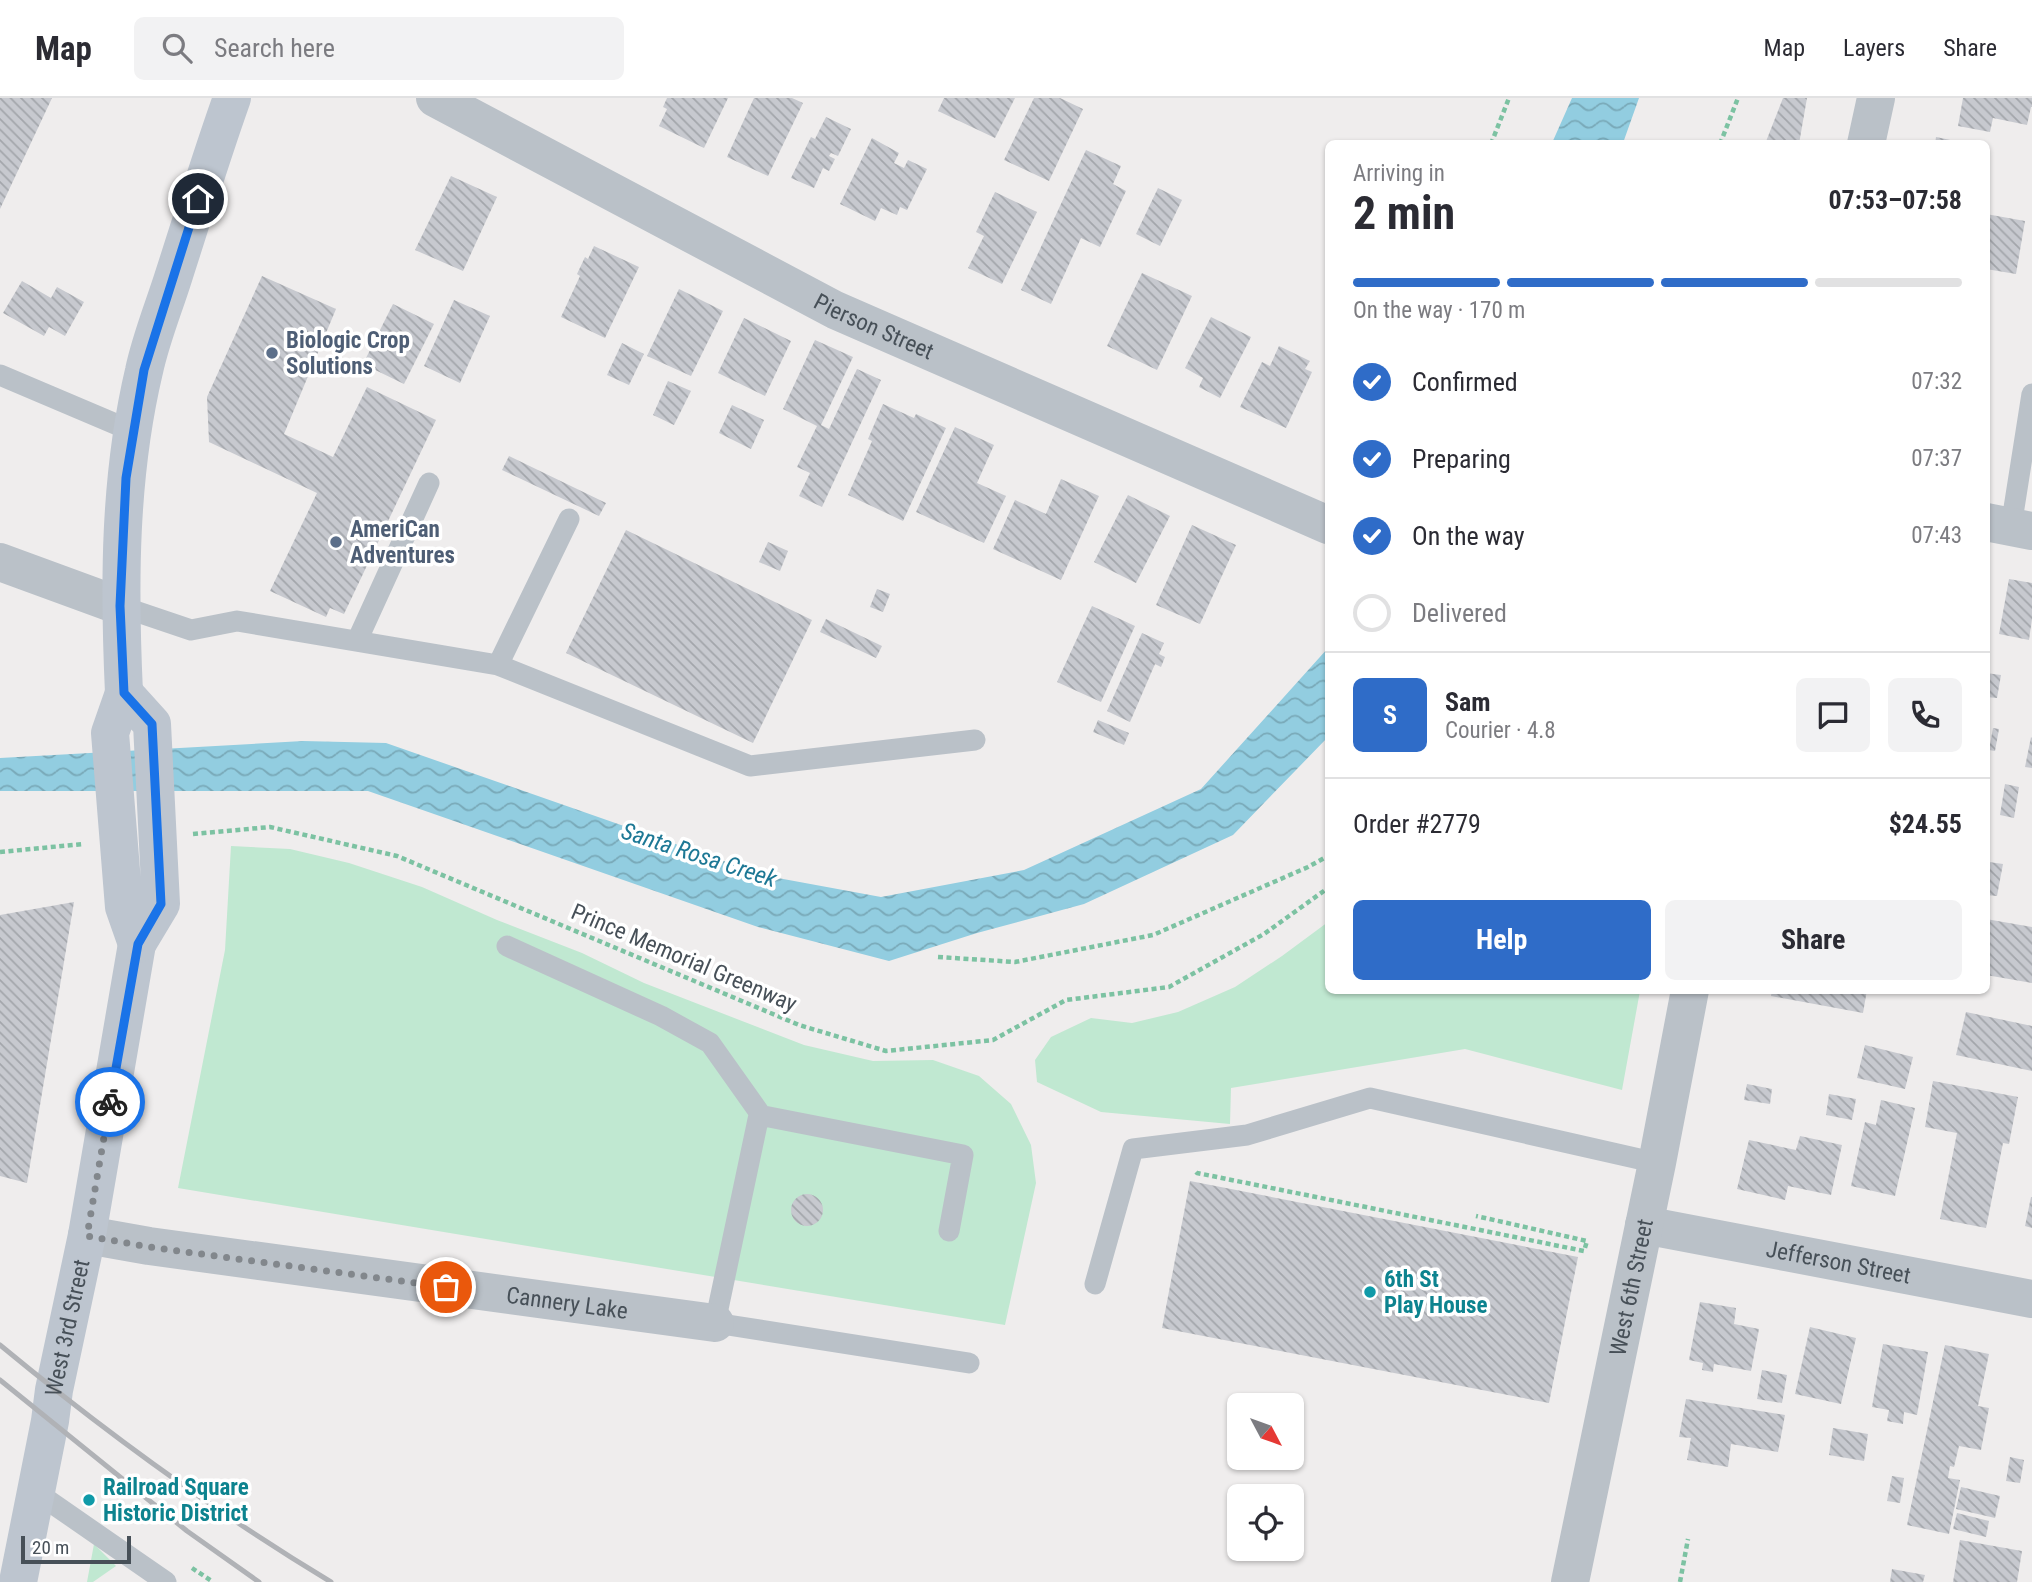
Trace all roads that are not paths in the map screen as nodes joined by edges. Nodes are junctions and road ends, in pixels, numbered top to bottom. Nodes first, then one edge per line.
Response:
1 (232, 98) edge
2 (435, 98) edge
3 (1876, 98) edge
4 (1867, 140) edge
5 (0, 375) edge
6 (2032, 394) edge
7 (132, 431) junction
8 (429, 483) dead end
9 (569, 519) dead end
10 (1325, 524) edge
11 (2010, 527) edge
12 (0, 562) edge
13 (120, 606) junction
14 (356, 641) junction
15 (498, 665) junction
16 (975, 740) dead end
17 (507, 946) dead end
18 (1689, 994) edge
19 (761, 1115) junction
20 (1657, 1163) junction
21 (1644, 1225) junction
22 (949, 1231) dead end
23 (87, 1236) junction
24 (1095, 1284) dead end
25 (2032, 1299) edge
26 (715, 1323) junction
27 (969, 1363) dead end
28 (36, 1492) junction
29 (18, 1582) edge
30 (166, 1582) edge
31 (1570, 1582) edge

1 - 7 main road, West 3rd Street
2 - 10 street, Pierson Street
3 - 4 street
5 - 7 lane
6 - 11 lane
7 - 13 main road, West 3rd Street
8 - 14 lane
9 - 15 lane
12 - 13 street
13 - 14 lane
13 - 23 main road, West 3rd Street, bridge
14 - 15 lane
15 - 16 lane
17 - 19 lane
18 - 20 street, West 6th Street
19 - 22 lane
19 - 26 lane
20 - 21 street, West 6th Street
20 - 24 lane
21 - 25 street, Jefferson Street
21 - 31 street, West 6th Street
23 - 26 street, Cannery Lake
23 - 28 main road, West 3rd Street
26 - 27 lane
28 - 29 main road, West 3rd Street
28 - 30 lane

